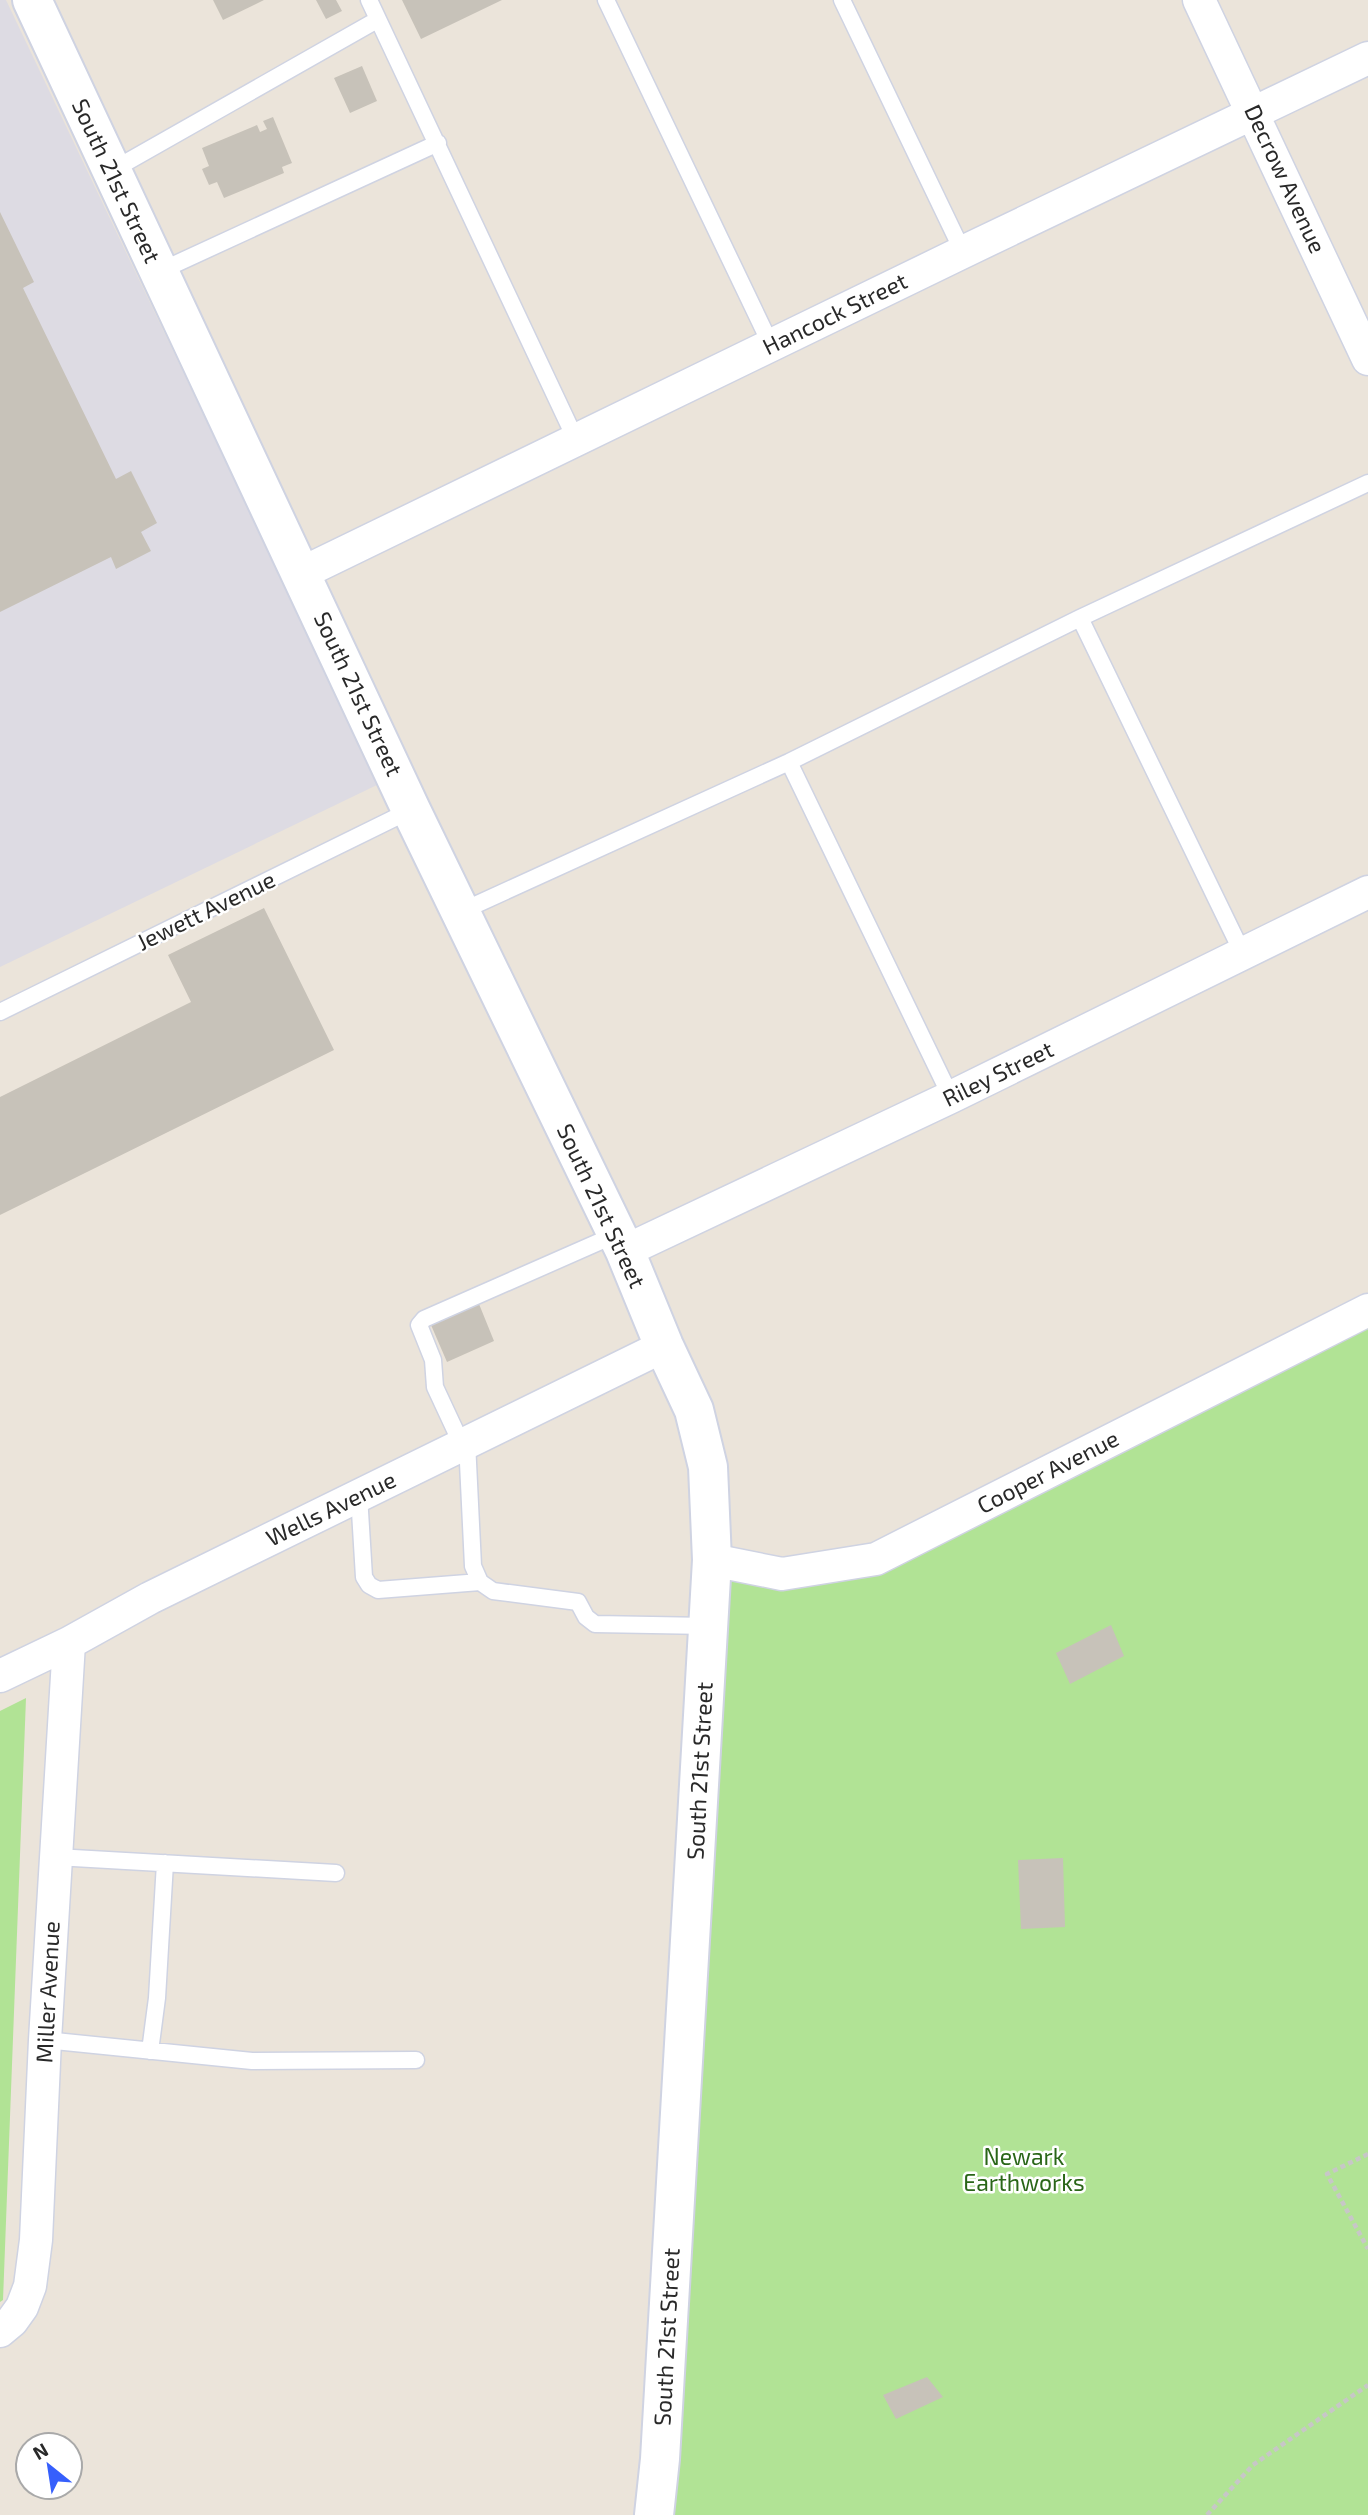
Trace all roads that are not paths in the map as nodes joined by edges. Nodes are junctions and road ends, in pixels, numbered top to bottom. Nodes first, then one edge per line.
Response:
1 (32, 0) edge
2 (369, 0) edge
3 (606, 0) edge
4 (842, 0) edge
5 (1199, 0) edge
6 (377, 20) junction
7 (1368, 58) edge
8 (1255, 113) junction
9 (438, 143) junction
10 (111, 171) junction
11 (963, 252) junction
12 (158, 272) junction
13 (771, 345) junction
14 (1368, 359) edge
15 (576, 440) junction
16 (1368, 483) edge
17 (302, 573) junction
18 (1080, 618) junction
19 (789, 762) junction
20 (411, 810) junction
21 (1368, 892) edge
22 (462, 911) junction
23 (1242, 954) junction
24 (0, 1012) edge
25 (951, 1097) junction
26 (621, 1243) junction
27 (1368, 1310) edge
28 (664, 1346) junction
29 (465, 1444) junction
30 (359, 1495) junction
31 (712, 1560) junction
32 (480, 1583) junction
33 (708, 1626) junction
34 (69, 1643) junction
35 (0, 1676) edge
36 (56, 1857) junction
37 (165, 1863) junction
38 (337, 1873) dead end
39 (45, 2040) junction
40 (150, 2051) junction
41 (416, 2060) dead end
42 (0, 2331) edge
43 (654, 2515) edge

1 - 10 main road, South 21st Street
2 - 6 lane
3 - 13 lane
4 - 11 lane
5 - 8 street, Decrow Avenue
6 - 9 lane
6 - 10 lane
7 - 8 street, Hancock Street
8 - 11 street, Hancock Street
8 - 14 street, Decrow Avenue
9 - 12 lane
9 - 15 lane
10 - 12 main road, South 21st Street
11 - 13 street, Hancock Street
12 - 17 main road, South 21st Street
13 - 15 street, Hancock Street
15 - 17 street, Hancock Street
16 - 18 lane
17 - 20 main road, South 21st Street
18 - 19 lane
18 - 23 lane
19 - 22 lane
19 - 25 lane
20 - 22 main road, South 21st Street
20 - 24 lane, Jewett Avenue
21 - 23 street, Riley Street
22 - 26 main road, South 21st Street
23 - 25 street, Riley Street
25 - 26 street, Riley Street
26 - 28 main road, South 21st Street
26 - 29 lane
27 - 31 street, Cooper Avenue
28 - 29 street, Wells Avenue
28 - 31 main road, South 21st Street
29 - 30 street, Wells Avenue
29 - 32 lane
30 - 32 lane
30 - 34 street, Wells Avenue
31 - 33 main road, South 21st Street
32 - 33 lane
33 - 43 main road, South 21st Street
34 - 35 street, Wells Avenue
34 - 36 street, Miller Avenue
36 - 37 lane
36 - 39 street, Miller Avenue
37 - 38 lane
37 - 40 lane
39 - 40 lane
39 - 42 street, Miller Avenue
40 - 41 lane

